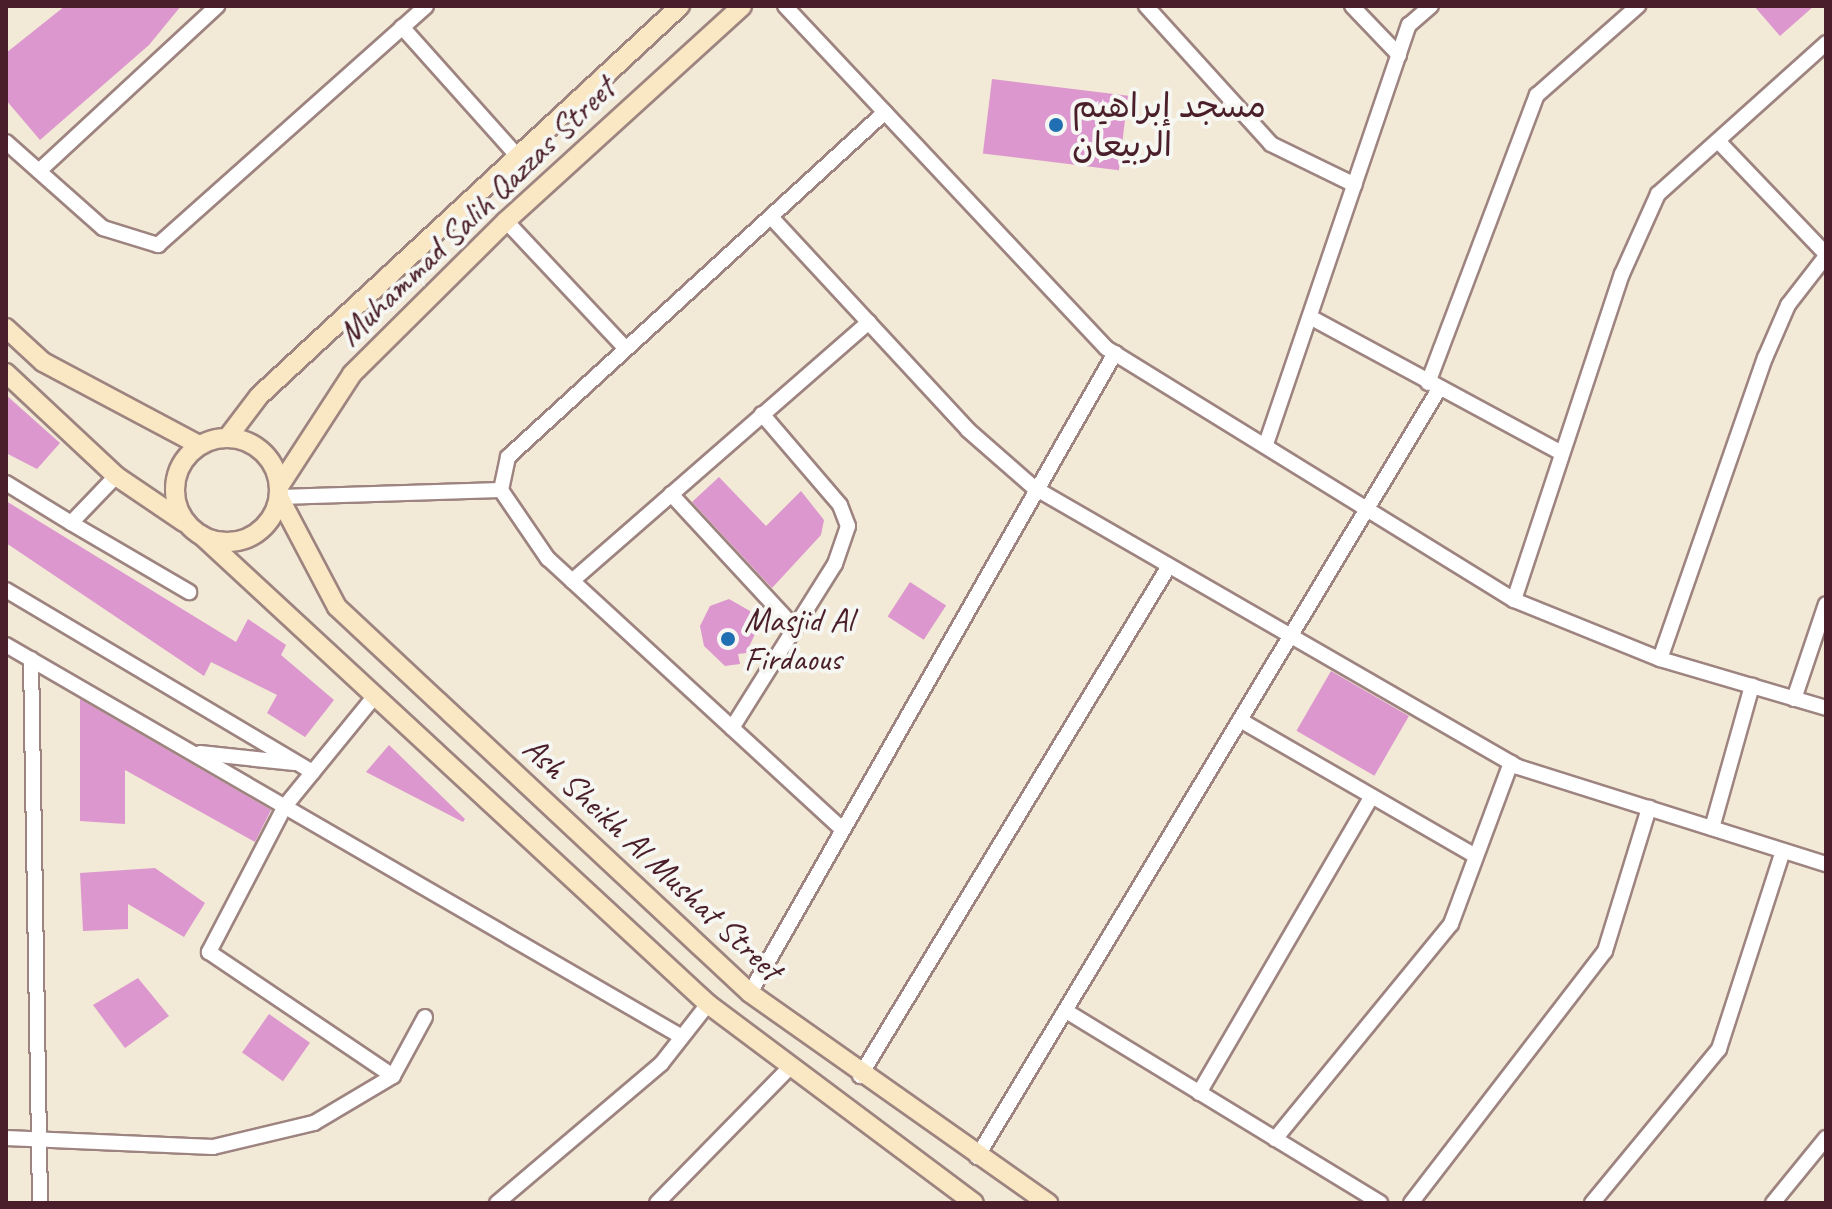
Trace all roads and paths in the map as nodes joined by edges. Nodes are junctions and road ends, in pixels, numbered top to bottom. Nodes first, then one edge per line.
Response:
1 (217, 6) edge
2 (426, 6) edge
3 (680, 6) edge
4 (742, 6) edge
5 (785, 6) edge
6 (1146, 6) edge
7 (1352, 6) edge
8 (1431, 6) edge
9 (1638, 6) edge
10 (402, 27) junction
11 (1826, 43) edge
12 (1399, 55) junction
13 (885, 112) junction
14 (1718, 141) junction
15 (6, 142) edge
16 (520, 159) junction
17 (39, 171) junction
18 (1355, 185) junction
19 (771, 217) junction
20 (506, 221) junction
21 (1826, 255) edge
22 (1310, 317) junction
23 (869, 322) junction
24 (6, 328) edge
25 (626, 349) junction
26 (1115, 353) junction
27 (6, 373) edge
28 (1434, 386) junction
29 (762, 414) junction
30 (228, 437) junction
31 (1266, 444) junction
32 (199, 445) junction
33 (1562, 453) junction
34 (116, 476) junction
35 (6, 483) edge
36 (1033, 487) junction
37 (501, 490) junction
38 (280, 491) junction
39 (671, 494) junction
40 (1367, 507) junction
41 (71, 523) junction
42 (194, 530) junction
43 (1169, 566) junction
44 (572, 581) junction
45 (6, 590) edge
46 (189, 592) dead end
47 (1514, 600) junction
48 (1826, 604) edge
49 (795, 628) junction
50 (1289, 637) junction
51 (6, 645) edge
52 (31, 659) junction
53 (1660, 659) junction
54 (1752, 686) junction
55 (374, 697) junction
56 (1794, 699) junction
57 (1826, 708) edge
58 (1240, 720) junction
59 (732, 728) junction
60 (191, 752) junction
61 (299, 763) junction
62 (1511, 763) junction
63 (313, 772) junction
64 (1371, 797) junction
65 (285, 806) junction
66 (1649, 808) junction
67 (1712, 828) junction
68 (842, 829) junction
69 (1783, 851) junction
70 (1476, 856) junction
71 (1826, 864) edge
72 (750, 993) junction
73 (708, 1004) junction
74 (1066, 1011) junction
75 (425, 1017) dead end
76 (682, 1037) junction
77 (788, 1069) junction
78 (393, 1076) junction
79 (860, 1076) junction
80 (1199, 1093) junction
81 (6, 1138) edge
82 (1826, 1138) edge
83 (1275, 1139) junction
84 (39, 1141) junction
85 (977, 1157) junction
86 (40, 1203) edge
87 (497, 1203) edge
88 (657, 1203) edge
89 (974, 1203) edge
90 (1048, 1203) edge
91 (1380, 1203) edge
92 (1411, 1203) edge
93 (1592, 1203) edge
94 (1773, 1203) edge

1 - 17 street
2 - 10 street
3 - 16 street, Muhammad Salih Qazzas Street
4 - 20 street, Muhammad Salih Qazzas Street
5 - 13 street
6 - 18 street
7 - 12 street
8 - 12 street
9 - 28 street
10 - 16 street
10 - 17 street
11 - 14 street
12 - 18 street
13 - 19 street
13 - 26 street
14 - 21 street
14 - 33 street
15 - 17 street
16 - 30 street, Muhammad Salih Qazzas Street
18 - 22 street
19 - 23 street
19 - 25 street
20 - 25 street
20 - 38 street, Muhammad Salih Qazzas Street
21 - 53 street
22 - 28 street
22 - 31 street
23 - 29 street
23 - 36 street
24 - 32 street
25 - 37 street
26 - 31 street
26 - 36 street
27 - 34 street, Ash Sheikh Al Mushat Street
28 - 33 street
28 - 40 street
29 - 39 street
29 - 49 street
30 - 32 street
30 - 38 street
31 - 40 street
32 - 42 street
33 - 47 street
34 - 41 street
34 - 42 street, Ash Sheikh Al Mushat Street
35 - 41 street
36 - 43 street
36 - 68 street
37 - 38 street
37 - 44 street
38 - 42 street
38 - 72 street, Ash Sheikh Al Mushat Street
39 - 44 street
39 - 49 street
40 - 47 street
40 - 50 street
41 - 46 street
42 - 55 street, Ash Sheikh Al Mushat Street
43 - 50 street
43 - 79 street
44 - 59 street
45 - 61 street
47 - 53 street
48 - 56 street
49 - 59 street
50 - 58 street
50 - 62 street
51 - 52 street
52 - 60 street
52 - 84 street
53 - 54 street
54 - 56 street
54 - 67 street
55 - 63 street
55 - 73 street, Ash Sheikh Al Mushat Street
56 - 57 street
58 - 64 street
58 - 74 street
59 - 68 street
60 - 61 street
60 - 65 street
61 - 63 street
62 - 66 street
62 - 70 street
63 - 65 street
64 - 70 street
64 - 80 street
65 - 76 street
65 - 78 street
66 - 67 street
66 - 92 street
67 - 69 street
68 - 72 street
69 - 71 street
69 - 93 street
70 - 83 street
72 - 79 street, Ash Sheikh Al Mushat Street
73 - 76 street
73 - 77 street, Ash Sheikh Al Mushat Street
74 - 80 street
74 - 85 street
75 - 78 street
76 - 87 street
77 - 88 street
77 - 89 street, Ash Sheikh Al Mushat Street
78 - 84 street
79 - 85 street, Ash Sheikh Al Mushat Street
80 - 83 street
81 - 84 street
82 - 94 street
83 - 91 street
84 - 86 street
85 - 90 street, Ash Sheikh Al Mushat Street

